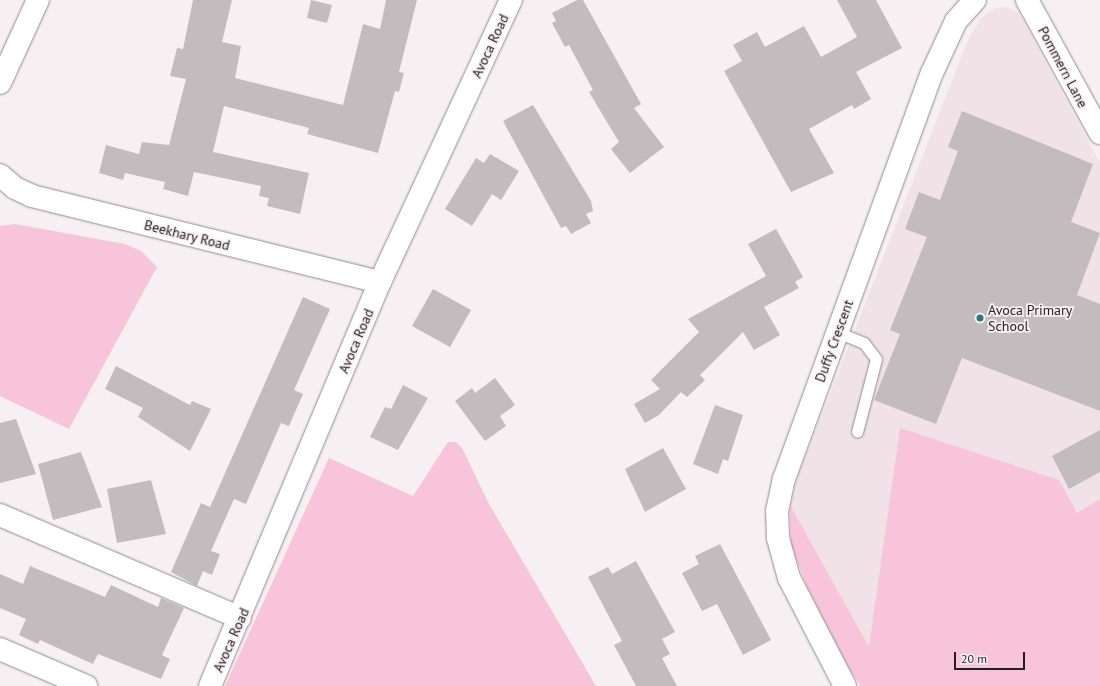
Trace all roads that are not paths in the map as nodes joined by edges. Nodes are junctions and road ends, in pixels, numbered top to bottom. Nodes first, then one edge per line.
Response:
1 (38, 0) edge
2 (511, 0) edge
3 (974, 0) edge
4 (1027, 0) edge
5 (0, 83) edge
6 (1100, 133) edge
7 (0, 175) edge
8 (380, 282) junction
9 (837, 332) junction
10 (857, 432) dead end
11 (0, 515) edge
12 (240, 618) junction
13 (0, 649) edge
14 (86, 686) edge
15 (210, 686) edge
16 (845, 686) edge

1 - 5 street
2 - 8 street, Avoca Road
3 - 9 street, Duffy Crescent
4 - 6 street, Pommern Lane
7 - 8 street, Beekhary Road
8 - 12 street, Avoca Road
9 - 10 lane
9 - 16 street, Duffy Crescent
11 - 12 street
12 - 15 street, Avoca Road
13 - 14 street

